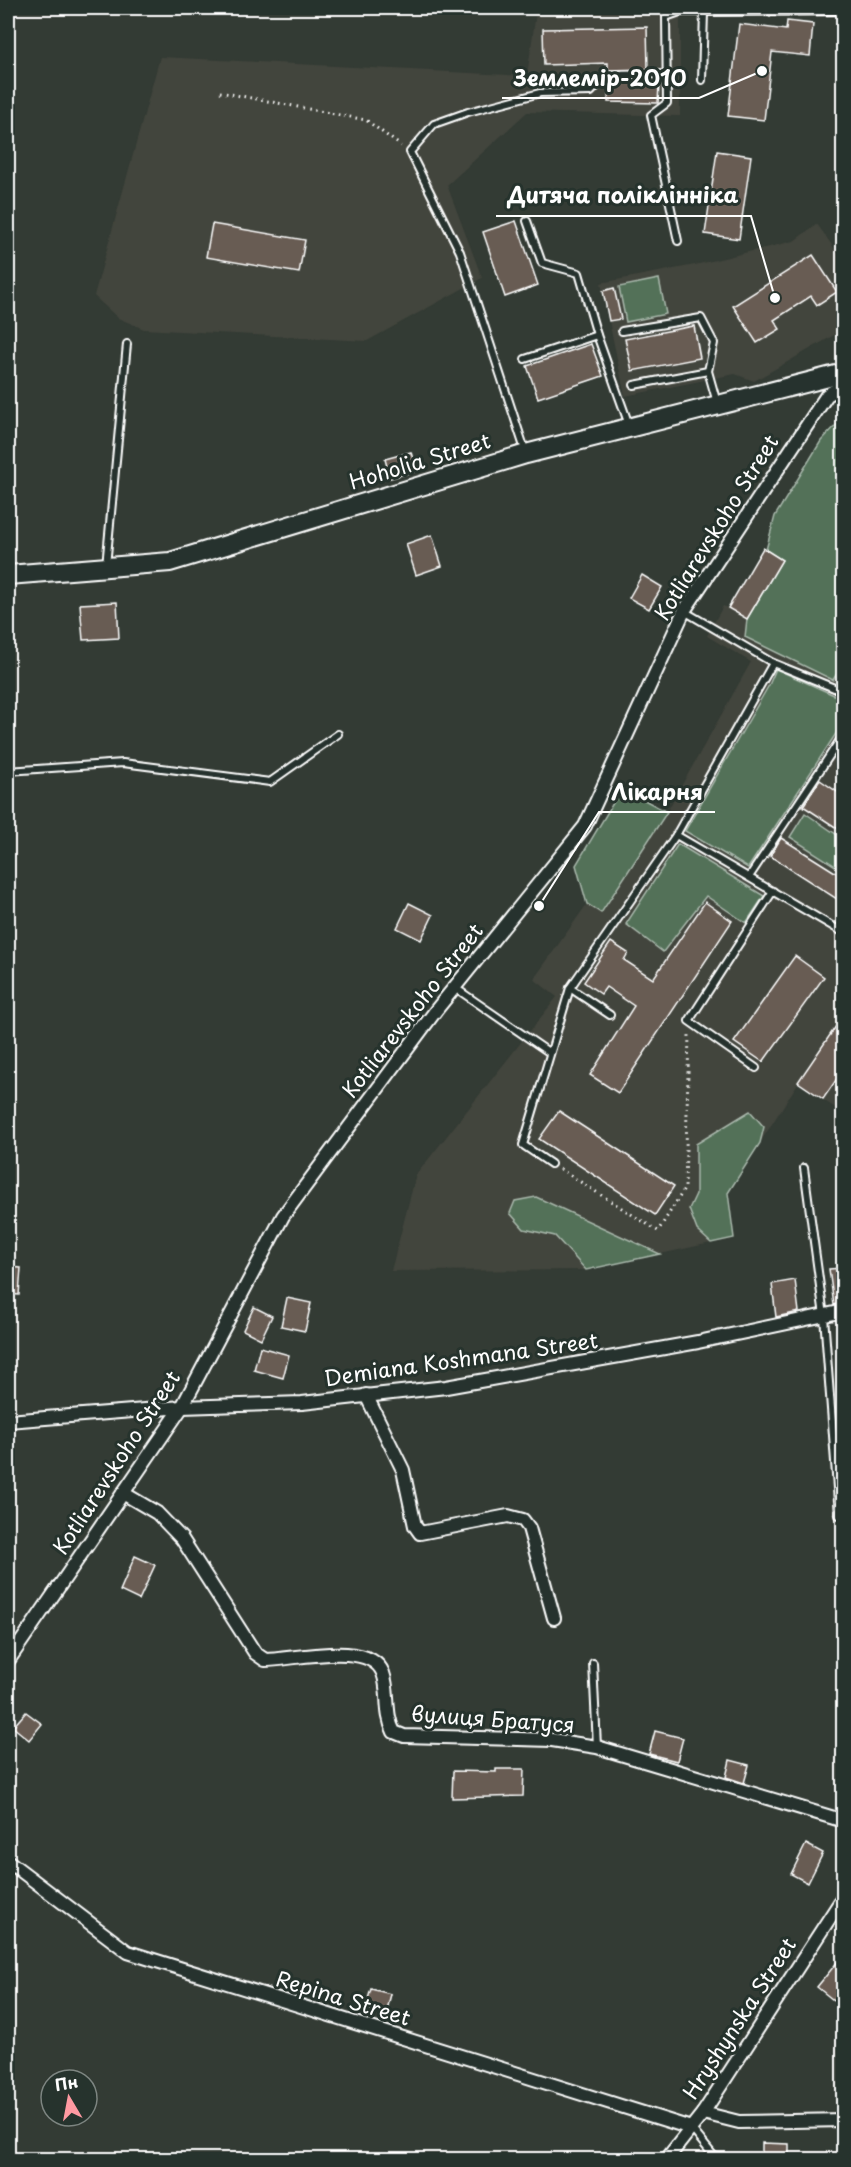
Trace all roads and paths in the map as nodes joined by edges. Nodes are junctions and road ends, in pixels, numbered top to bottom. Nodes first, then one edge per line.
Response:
1 (843, 11) edge
2 (704, 12) junction
3 (667, 74) junction
4 (702, 80) dead end
5 (220, 92) dead end
6 (410, 152) junction
7 (527, 221) dead end
8 (678, 241) dead end
9 (622, 331) dead end
10 (597, 335) junction
11 (127, 344) dead end
12 (525, 360) dead end
13 (708, 371) junction
14 (843, 374) edge
15 (634, 385) dead end
16 (843, 386) edge
17 (718, 405) junction
18 (630, 427) junction
19 (526, 454) junction
20 (105, 567) junction
21 (8, 575) edge
22 (684, 611) junction
23 (773, 663) junction
24 (843, 692) edge
25 (338, 734) dead end
26 (843, 734) edge
27 (8, 771) edge
28 (676, 835) junction
29 (749, 877) junction
30 (773, 891) junction
31 (843, 933) edge
32 (454, 987) junction
33 (570, 988) junction
34 (610, 1015) dead end
35 (689, 1021) junction
36 (550, 1053) junction
37 (756, 1068) dead end
38 (551, 1164) joint
39 (804, 1168) dead end
40 (843, 1311) edge
41 (824, 1316) junction
42 (366, 1395) junction
43 (182, 1407) junction
44 (8, 1421) edge
45 (123, 1493) junction
46 (839, 1515) dead end
47 (554, 1618) dead end
48 (8, 1661) edge
49 (593, 1663) dead end
50 (597, 1748) junction
51 (843, 1821) edge
52 (8, 1861) edge
53 (843, 1896) edge
54 (703, 2113) junction
55 (843, 2120) edge
56 (691, 2128) junction
57 (666, 2160) edge
58 (717, 2160) edge

1 - 2 lane
2 - 3 lane
2 - 4 lane
3 - 6 lane
3 - 8 lane
5 - 6 path
6 - 19 lane
7 - 10 lane
9 - 13 lane
10 - 12 lane
10 - 18 lane
11 - 20 lane
13 - 15 lane
13 - 17 lane
14 - 17 street, Hoholia Street
16 - 22 street, Kotliarevskoho Street
17 - 18 street, Hoholia Street
18 - 19 street, Hoholia Street
19 - 20 street, Hoholia Street
20 - 21 street, Hoholia Street
22 - 23 lane
22 - 32 street, Kotliarevskoho Street
23 - 24 lane
23 - 28 lane
25 - 27 lane
26 - 29 lane
28 - 29 lane
28 - 33 lane
29 - 30 lane
30 - 31 lane
30 - 35 lane
32 - 36 lane
32 - 43 street, Kotliarevskoho Street
33 - 34 lane
33 - 36 lane
35 - 37 lane
35 - 38 path
36 - 38 lane
39 - 41 lane
40 - 41 street, Demiana Koshmana Street
41 - 42 street, Demiana Koshmana Street
41 - 46 lane
42 - 43 street, Demiana Koshmana Street
42 - 47 street
43 - 44 street, Demiana Koshmana Street
43 - 45 street, Kotliarevskoho Street
45 - 48 street, Kotliarevskoho Street
45 - 50 street, вулиця Братуся
49 - 50 lane
50 - 51 street, вулиця Братуся
52 - 56 street, Repina Street
53 - 54 street, Hryshynska Street
54 - 55 street
54 - 56 street, Hryshynska Street
56 - 57 street, Hryshynska Street
56 - 58 lane

